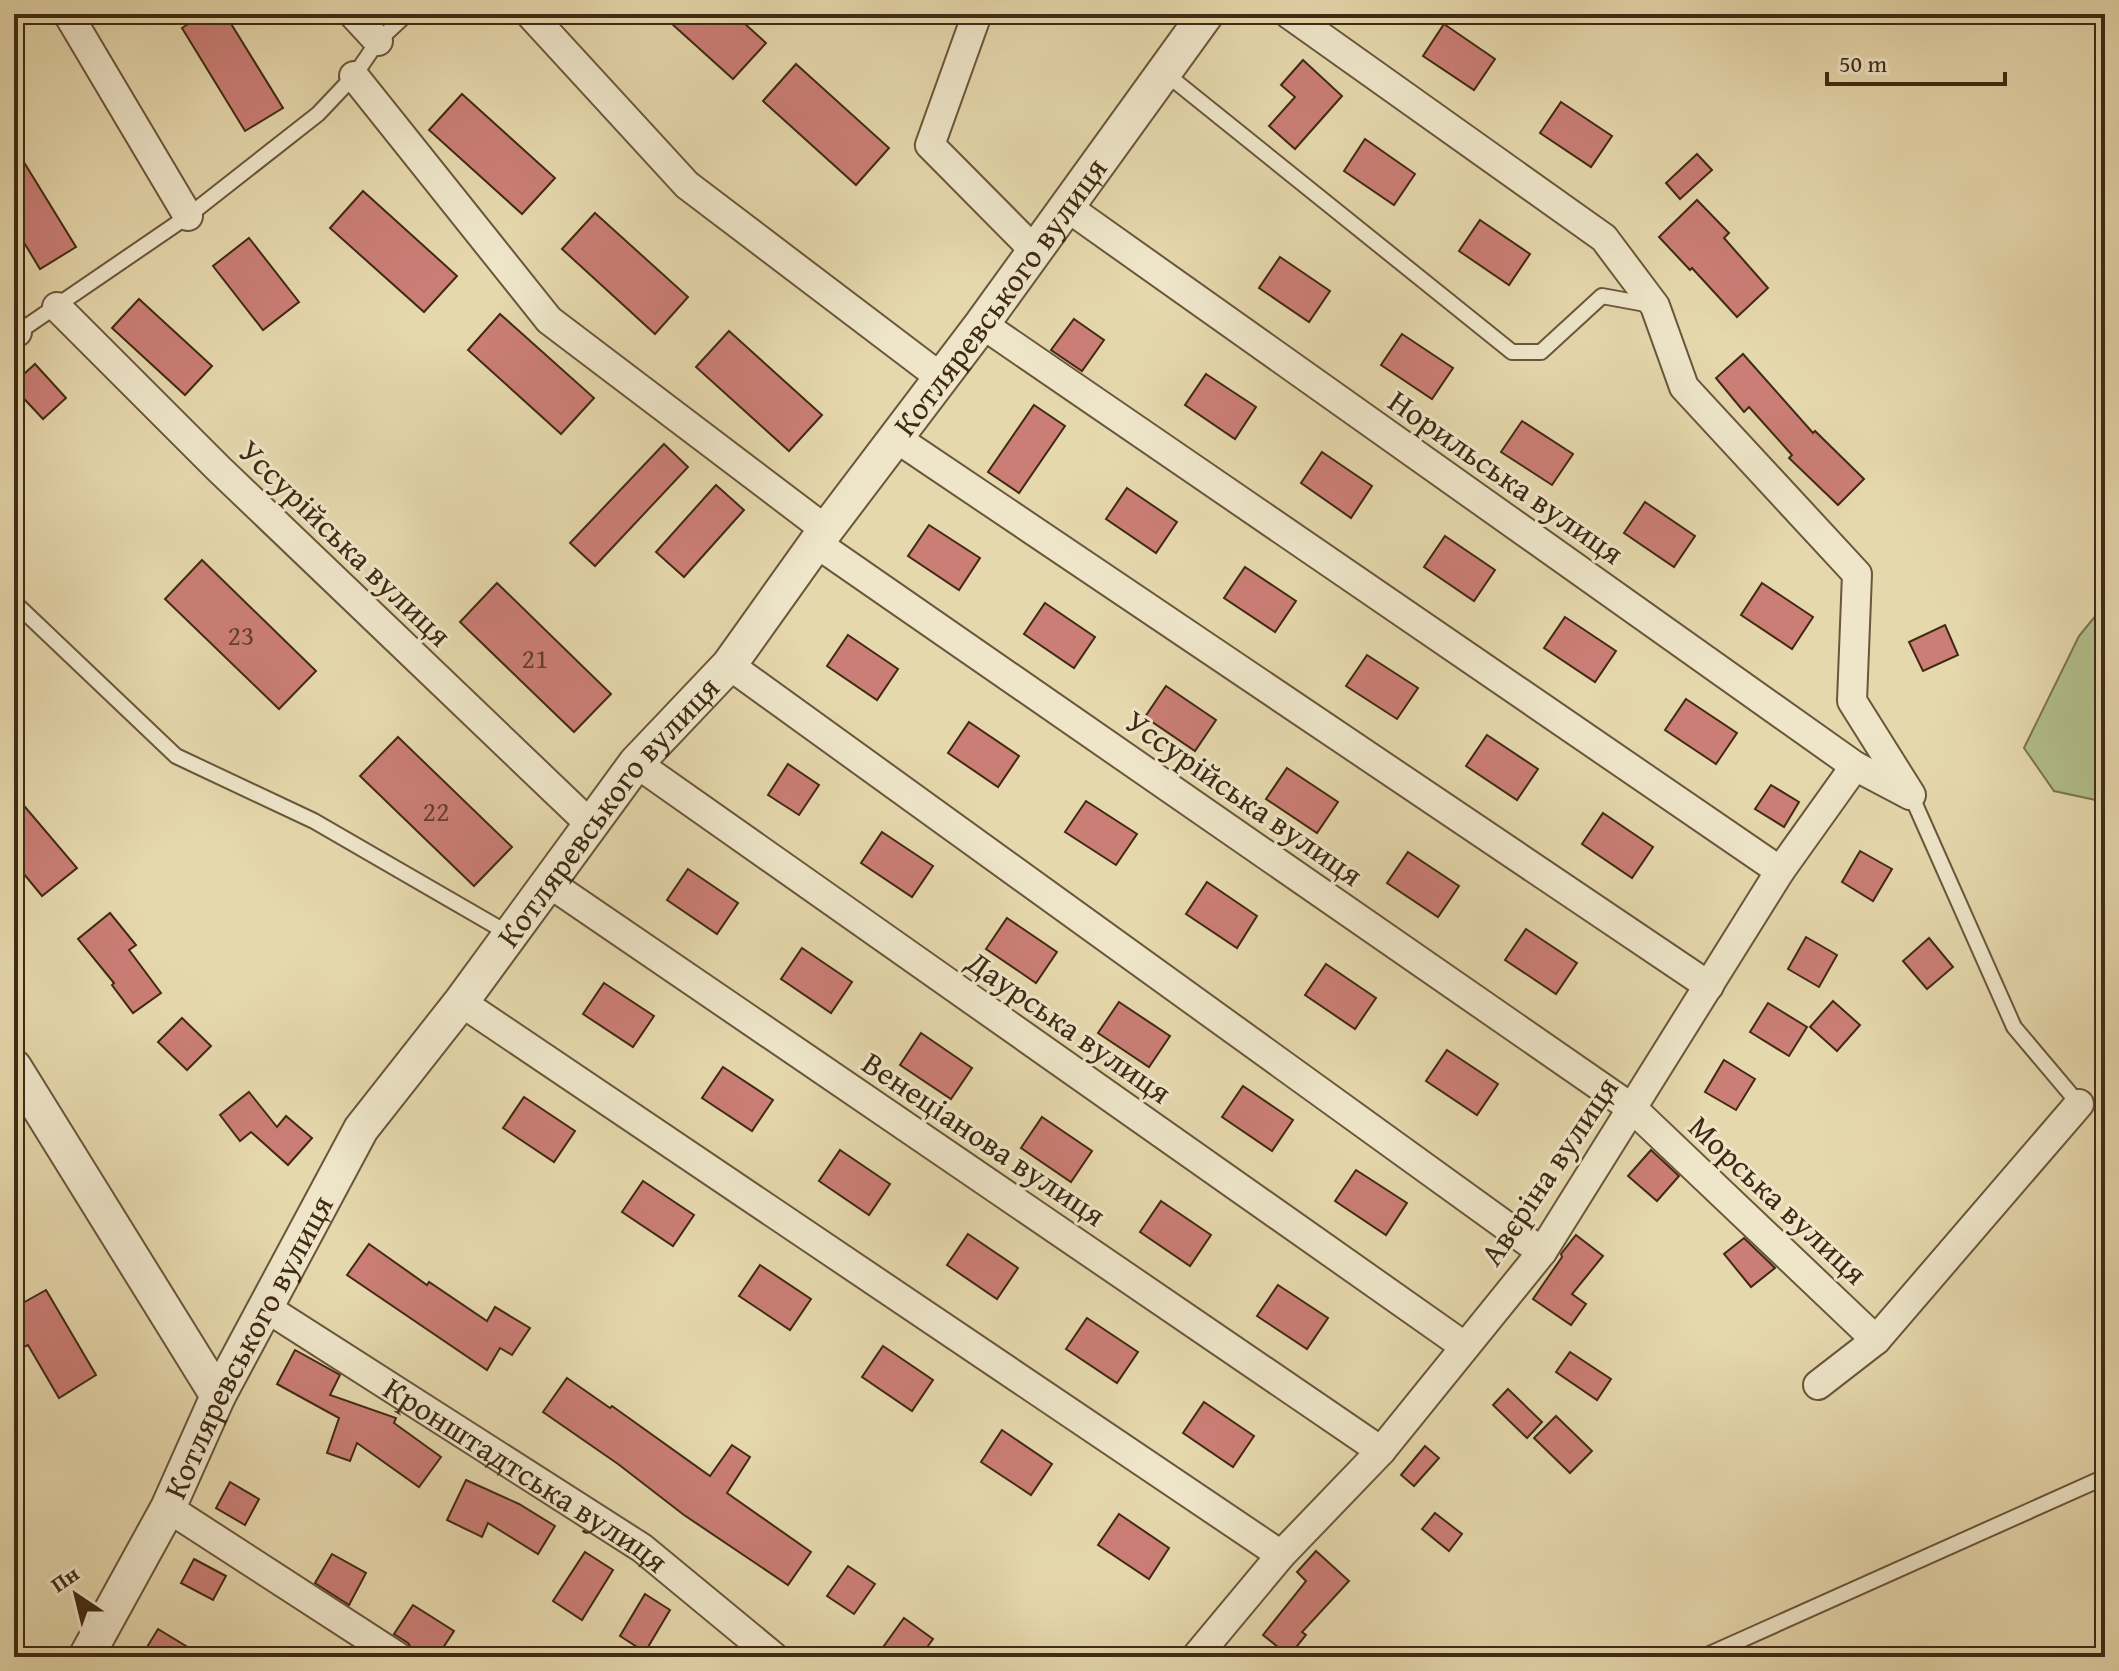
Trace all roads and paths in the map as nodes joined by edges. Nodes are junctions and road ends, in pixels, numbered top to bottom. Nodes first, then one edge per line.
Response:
1 (68, 14) edge
2 (353, 14) edge
3 (407, 14) edge
4 (530, 14) edge
5 (977, 14) edge
6 (1206, 14) edge
7 (1289, 14) edge
8 (378, 41) junction
9 (1164, 72) junction
10 (354, 76) junction
11 (1067, 207) junction
12 (188, 216) junction
13 (1035, 251) junction
14 (1655, 306) junction
15 (57, 307) junction
16 (982, 324) junction
17 (15, 331) edge
18 (940, 377) junction
19 (896, 438) junction
20 (821, 536) junction
21 (14, 602) edge
22 (729, 665) junction
23 (636, 763) junction
24 (1855, 766) junction
25 (1911, 795) junction
26 (590, 824) junction
27 (1780, 871) junction
28 (549, 883) junction
29 (511, 935) junction
30 (1709, 986) junction
31 (461, 1002) junction
32 (14, 1067) edge
33 (2079, 1104) joint
34 (1633, 1109) junction
35 (1542, 1252) junction
36 (265, 1307) junction
37 (1876, 1340) junction
38 (1464, 1346) junction
39 (1818, 1385) dead end
40 (218, 1396) junction
41 (1381, 1451) junction
42 (2105, 1477) edge
43 (168, 1508) junction
44 (1281, 1555) junction
45 (88, 1656) edge
46 (398, 1657) edge
47 (774, 1657) edge
48 (1196, 1657) edge
49 (1703, 1657) edge

1 - 12 street
2 - 8 street
3 - 8 lane
4 - 18 street
5 - 13 street
6 - 9 street, Котляревського вулиця
7 - 14 street
8 - 10 lane
9 - 11 street, Котляревського вулиця
9 - 14 lane
10 - 12 lane
10 - 20 street, Уссурійська вулиця
11 - 13 street, Котляревського вулиця
11 - 24 street, Норильська вулиця
12 - 15 lane
13 - 16 street, Котляревського вулиця
14 - 25 street
15 - 17 lane
15 - 26 street, Уссурійська вулиця
16 - 18 street, Котляревського вулиця
16 - 27 street
18 - 19 street, Котляревського вулиця
19 - 20 street, Котляревського вулиця
19 - 30 street
20 - 22 street, Котляревського вулиця
20 - 34 street, Уссурійська вулиця
21 - 29 lane
22 - 23 street, Котляревського вулиця
22 - 35 street
23 - 26 street, Котляревського вулиця
23 - 38 street, Даурська вулиця
24 - 25 street, Норильська вулиця
24 - 27 street, Авєріна вулиця
25 - 33 lane
26 - 28 street, Котляревського вулиця
27 - 30 street, Авєріна вулиця
28 - 29 street, Котляревського вулиця
28 - 41 street, Венеціанова вулиця
29 - 31 street, Котляревського вулиця
30 - 34 street, Авєріна вулиця
31 - 36 street, Котляревського вулиця
31 - 44 street
32 - 40 street
33 - 37 street
34 - 35 street, Авєріна вулиця
34 - 37 street, Морська вулиця
35 - 38 street, Авєріна вулиця
36 - 40 street, Котляревського вулиця
36 - 47 street, Кронштадтська вулиця
37 - 39 street
38 - 41 street, Авєріна вулиця
40 - 43 street, Котляревського вулиця
41 - 44 street, Авєріна вулиця
42 - 49 lane
43 - 45 street, Котляревського вулиця
43 - 46 street
44 - 48 street, Авєріна вулиця

